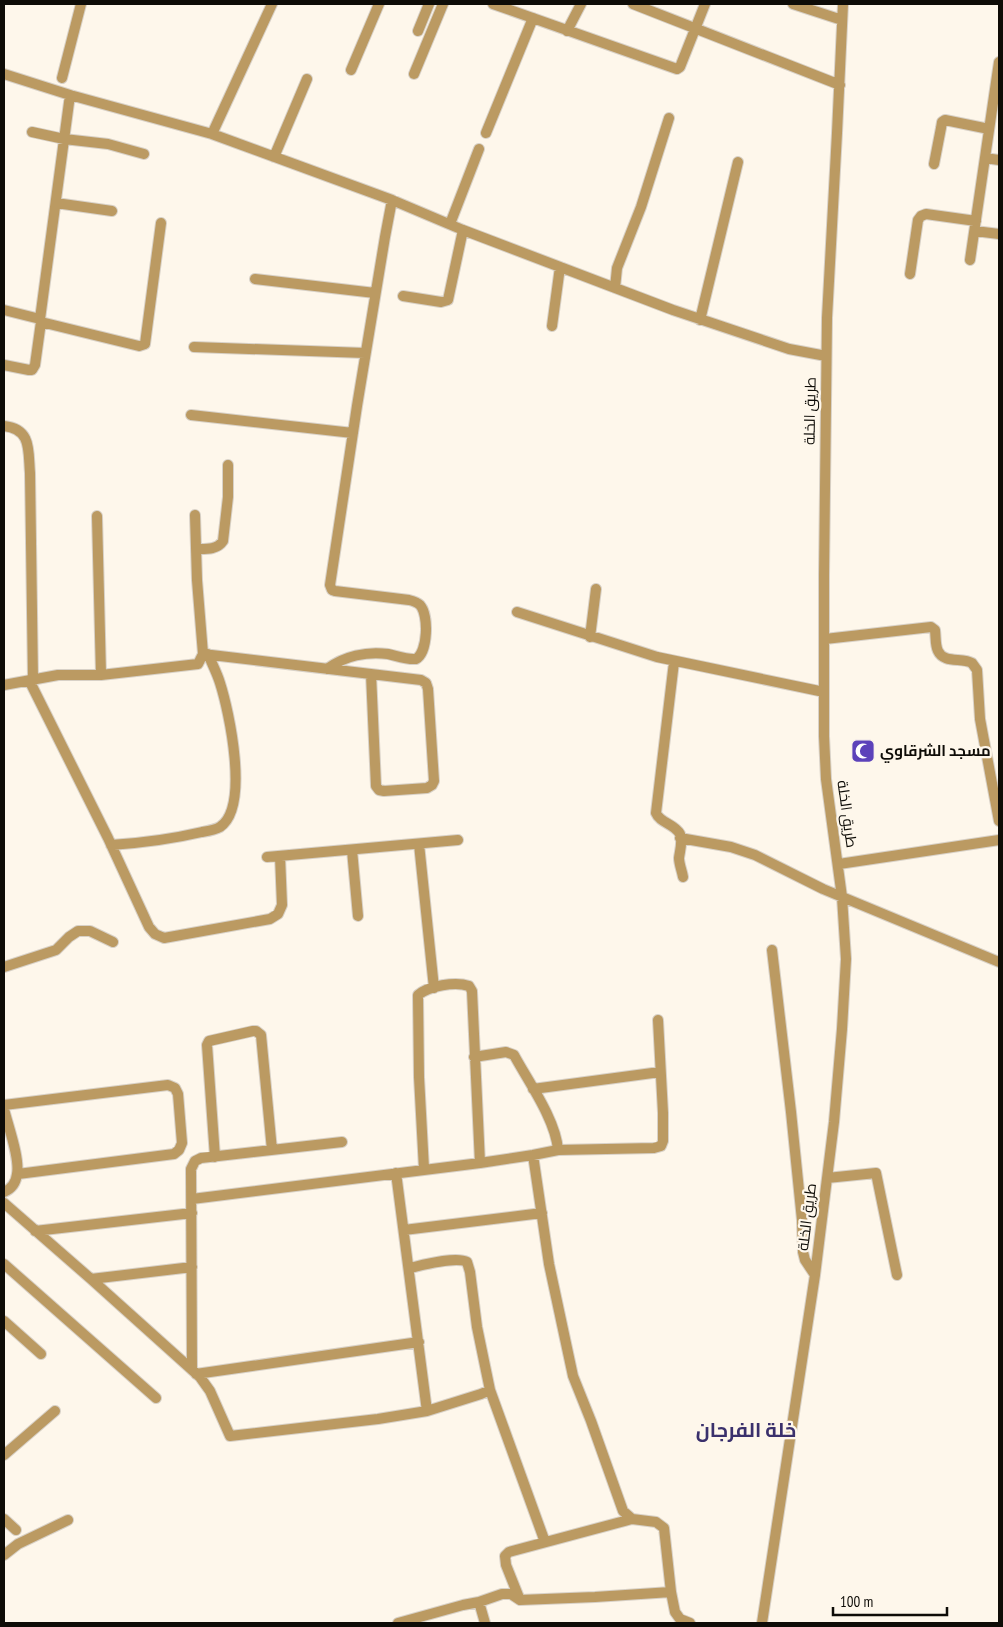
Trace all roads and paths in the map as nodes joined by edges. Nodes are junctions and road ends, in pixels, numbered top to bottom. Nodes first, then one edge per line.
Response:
1 (81, 4) edge
2 (272, 4) edge
3 (379, 4) edge
4 (430, 4) edge
5 (443, 4) edge
6 (493, 4) edge
7 (581, 4) edge
8 (633, 4) edge
9 (705, 4) edge
10 (793, 4) edge
11 (843, 4) edge
12 (533, 18) junction
13 (842, 20) junction
14 (695, 28) junction
15 (418, 31) dead end
16 (567, 31) junction
17 (999, 62) edge
18 (351, 70) dead end
19 (4, 74) edge
20 (414, 74) dead end
21 (62, 78) dead end
22 (307, 79) dead end
23 (840, 85) junction
24 (70, 95) junction
25 (669, 118) dead end
26 (989, 129) junction
27 (32, 132) dead end
28 (486, 133) dead end
29 (212, 134) junction
30 (64, 139) junction
31 (479, 149) dead end
32 (144, 154) dead end
33 (274, 157) junction
34 (985, 158) junction
35 (999, 160) edge
36 (738, 162) dead end
37 (934, 164) dead end
38 (392, 200) junction
39 (56, 203) junction
40 (112, 211) dead end
41 (161, 223) dead end
42 (450, 224) junction
43 (975, 226) junction
44 (463, 230) junction
45 (999, 234) edge
46 (970, 260) dead end
47 (560, 267) junction
48 (910, 274) dead end
49 (255, 280) dead end
50 (615, 288) junction
51 (375, 293) junction
52 (403, 296) dead end
53 (4, 310) edge
54 (40, 320) junction
55 (700, 320) junction
56 (552, 326) dead end
57 (194, 347) dead end
58 (365, 353) junction
59 (826, 356) junction
60 (4, 366) edge
61 (191, 415) dead end
62 (4, 426) edge
63 (353, 433) junction
64 (228, 465) dead end
65 (195, 515) dead end
66 (97, 516) dead end
67 (196, 549) junction
68 (596, 589) dead end
69 (517, 612) dead end
70 (590, 637) junction
71 (825, 639) junction
72 (206, 654) junction
73 (674, 662) junction
74 (327, 669) junction
75 (371, 674) junction
76 (101, 675) junction
77 (31, 680) junction
78 (4, 685) edge
79 (824, 692) junction
80 (999, 821) edge
81 (680, 838) junction
82 (458, 840) dead end
83 (999, 840) edge
84 (418, 844) junction
85 (111, 845) junction
86 (352, 850) junction
87 (280, 856) junction
88 (267, 857) dead end
89 (839, 864) junction
90 (683, 877) dead end
91 (842, 896) junction
92 (358, 916) dead end
93 (113, 942) dead end
94 (772, 950) dead end
95 (999, 962) edge
96 (4, 967) edge
97 (434, 988) junction
98 (658, 1020) dead end
99 (474, 1057) junction
100 (660, 1072) junction
101 (533, 1089) junction
102 (4, 1105) edge
103 (4, 1109) edge
104 (342, 1142) dead end
105 (272, 1150) junction
106 (558, 1150) junction
107 (533, 1156) junction
108 (215, 1157) junction
109 (480, 1163) junction
110 (424, 1169) junction
111 (396, 1172) junction
112 (18, 1174) junction
113 (827, 1178) junction
114 (4, 1192) edge
115 (192, 1199) junction
116 (4, 1203) edge
117 (192, 1213) junction
118 (542, 1213) junction
119 (404, 1230) junction
120 (35, 1231) junction
121 (4, 1264) edge
122 (192, 1266) junction
123 (410, 1268) junction
124 (815, 1275) junction
125 (897, 1275) dead end
126 (91, 1279) junction
127 (4, 1321) edge
128 (419, 1342) junction
129 (41, 1354) dead end
130 (194, 1372) junction
131 (490, 1390) junction
132 (156, 1398) dead end
133 (427, 1410) junction
134 (55, 1411) dead end
135 (4, 1455) edge
136 (4, 1519) edge
137 (632, 1519) junction
138 (68, 1520) dead end
139 (16, 1530) dead end
140 (545, 1542) junction
141 (4, 1555) edge
142 (671, 1592) junction
143 (520, 1600) junction
144 (479, 1602) junction
145 (414, 1621) edge
146 (398, 1623) edge
147 (485, 1623) edge
148 (690, 1623) edge
149 (762, 1623) edge

1 - 21 street
2 - 29 street
3 - 18 street
4 - 15 street
5 - 20 street
6 - 12 street
7 - 16 street
8 - 14 street
9 - 14 street
10 - 13 street
11 - 13 street, طريق الخلة
12 - 16 street
12 - 28 street
13 - 23 street, طريق الخلة
14 - 16 street
14 - 23 street
17 - 26 street
19 - 24 street
22 - 33 street
23 - 59 street, طريق الخلة
24 - 29 street
24 - 30 street
25 - 50 street
26 - 34 street
26 - 37 street
27 - 30 street
29 - 33 street
30 - 32 street
30 - 39 street
31 - 42 street
33 - 38 street
34 - 35 street
34 - 43 street
36 - 55 street
38 - 42 street
38 - 51 street
39 - 40 street
39 - 54 street
41 - 54 street
42 - 44 street
43 - 45 street
43 - 46 street
43 - 48 street
44 - 47 street
44 - 52 street
47 - 50 street
47 - 56 street
49 - 51 street
50 - 55 street
51 - 58 street
53 - 54 street
54 - 60 street
55 - 59 street
57 - 58 street
58 - 63 street
59 - 71 street, طريق الخلة
61 - 63 street
62 - 77 street
63 - 74 street
64 - 67 street
65 - 67 street
66 - 76 street
67 - 72 street
68 - 70 street
69 - 70 street
70 - 73 street
71 - 79 street, طريق الخلة
71 - 80 street
72 - 74 street
72 - 76 street
72 - 85 street
73 - 79 street
73 - 81 street
74 - 75 street
75 - 75 street
76 - 77 street
77 - 78 street
77 - 85 street
79 - 89 street, طريق الخلة
81 - 90 street
81 - 91 street
82 - 84 street
83 - 89 street
84 - 86 street
84 - 97 street
85 - 87 street
86 - 87 street
86 - 92 street
87 - 88 street
89 - 91 street, طريق الخلة
91 - 95 street
91 - 113 street, طريق الخلة
93 - 96 street
94 - 124 street
97 - 99 street
97 - 110 street
98 - 100 street
99 - 101 street
99 - 109 street
100 - 101 street
100 - 106 street
101 - 106 street
102 - 112 street
103 - 112 street
104 - 105 street
105 - 108 street
105 - 108 street
106 - 107 street
107 - 109 street
107 - 118 street
108 - 115 street
109 - 110 street
110 - 111 street
111 - 115 street
111 - 119 street
112 - 114 street
113 - 124 street, طريق الخلة
113 - 125 street
115 - 117 street
116 - 120 street
117 - 120 street
117 - 122 street
118 - 119 street
118 - 137 street
119 - 123 street
120 - 126 street
121 - 132 street
122 - 126 street
122 - 130 street
123 - 128 street
123 - 131 street
124 - 149 street, طريق الخلة
126 - 130 street
127 - 129 street
128 - 130 street
128 - 133 street
130 - 133 street
131 - 133 street
131 - 140 street
134 - 135 street
136 - 139 street
137 - 140 street
137 - 142 street
138 - 141 street
140 - 143 street
142 - 143 street
142 - 148 street
143 - 144 street
144 - 145 street
144 - 147 street
145 - 146 street

